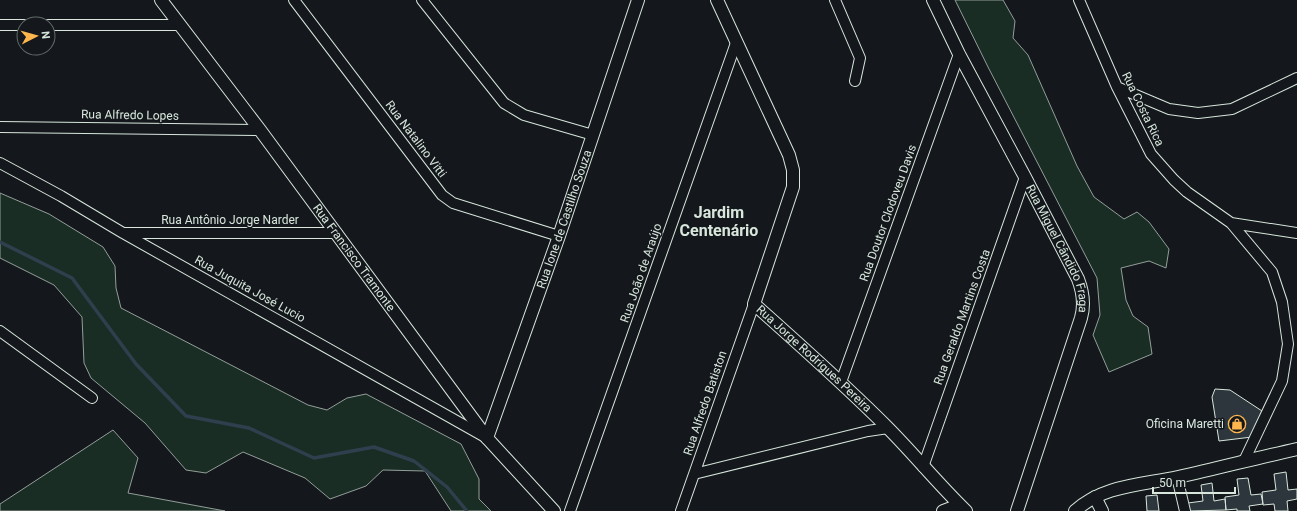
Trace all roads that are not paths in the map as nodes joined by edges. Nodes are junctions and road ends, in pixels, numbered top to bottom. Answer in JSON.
{"nodes":[{"id":1,"x":161,"y":0,"type":"edge"},
{"id":2,"x":294,"y":0,"type":"edge"},
{"id":3,"x":422,"y":0,"type":"edge"},
{"id":4,"x":638,"y":0,"type":"edge"},
{"id":5,"x":717,"y":0,"type":"edge"},
{"id":6,"x":835,"y":0,"type":"edge"},
{"id":7,"x":933,"y":0,"type":"edge"},
{"id":8,"x":1078,"y":0,"type":"edge"},
{"id":9,"x":0,"y":25,"type":"edge"},
{"id":10,"x":16,"y":25,"type":"edge"},
{"id":11,"x":56,"y":25,"type":"edge"},
{"id":12,"x":179,"y":25,"type":"junction"},
{"id":13,"x":736,"y":43,"type":"junction"},
{"id":14,"x":959,"y":54,"type":"junction"},
{"id":15,"x":1297,"y":78,"type":"edge"},
{"id":16,"x":856,"y":81,"type":"dead end"},
{"id":17,"x":1117,"y":87,"type":"junction"},
{"id":18,"x":0,"y":127,"type":"edge"},
{"id":19,"x":260,"y":130,"type":"junction"},
{"id":20,"x":593,"y":135,"type":"junction"},
{"id":21,"x":0,"y":163,"type":"edge"},
{"id":22,"x":1025,"y":177,"type":"junction"},
{"id":23,"x":1232,"y":223,"type":"junction"},
{"id":24,"x":123,"y":233,"type":"junction"},
{"id":25,"x":336,"y":233,"type":"junction"},
{"id":26,"x":1297,"y":234,"type":"edge"},
{"id":27,"x":559,"y":236,"type":"junction"},
{"id":28,"x":754,"y":304,"type":"junction"},
{"id":29,"x":0,"y":331,"type":"edge"},
{"id":30,"x":842,"y":382,"type":"junction"},
{"id":31,"x":92,"y":398,"type":"dead end"},
{"id":32,"x":888,"y":428,"type":"junction"},
{"id":33,"x":487,"y":438,"type":"junction"},
{"id":34,"x":1297,"y":449,"type":"edge"},
{"id":35,"x":1244,"y":461,"type":"junction"},
{"id":36,"x":923,"y":467,"type":"junction"},
{"id":37,"x":694,"y":474,"type":"junction"},
{"id":38,"x":1177,"y":477,"type":"junction"},
{"id":39,"x":1095,"y":497,"type":"junction"},
{"id":40,"x":962,"y":508,"type":"edge"},
{"id":41,"x":554,"y":511,"type":"edge"},
{"id":42,"x":570,"y":511,"type":"edge"},
{"id":43,"x":681,"y":511,"type":"edge"},
{"id":44,"x":943,"y":511,"type":"edge"},
{"id":45,"x":1017,"y":511,"type":"edge"},
{"id":46,"x":1074,"y":511,"type":"edge"},
{"id":47,"x":1102,"y":511,"type":"edge"},
{"id":48,"x":1184,"y":511,"type":"edge"}],
"edges":[{"from":1,"to":12,"type":"street","name":"Rua Francisco Tramonte"},
{"from":2,"to":27,"type":"street","name":"Rua Natalino Vitti"},
{"from":3,"to":20,"type":"street"},
{"from":4,"to":20,"type":"street","name":"Rua Ione de Castilho Souza"},
{"from":5,"to":13,"type":"street","name":"Rua Jorge Rodrigues Pereira"},
{"from":6,"to":16,"type":"street"},
{"from":7,"to":14,"type":"street","name":"Rua Miguel Cândido Fraga"},
{"from":8,"to":17,"type":"street","name":"Rua Costa Rica"},
{"from":9,"to":10,"type":"street"},
{"from":11,"to":12,"type":"street"},
{"from":12,"to":19,"type":"street","name":"Rua Francisco Tramonte"},
{"from":13,"to":28,"type":"street","name":"Rua Jorge Rodrigues Pereira"},
{"from":13,"to":42,"type":"street","name":"Rua João de Araújo"},
{"from":14,"to":22,"type":"street","name":"Rua Miguel Cândido Fraga"},
{"from":14,"to":30,"type":"street","name":"Rua Doutor Clodoveu Davis"},
{"from":15,"to":17,"type":"street"},
{"from":17,"to":23,"type":"street","name":"Rua Costa Rica"},
{"from":18,"to":19,"type":"street","name":"Rua Alfredo Lopes"},
{"from":19,"to":25,"type":"street","name":"Rua Francisco Tramonte"},
{"from":20,"to":27,"type":"street","name":"Rua Ione de Castilho Souza"},
{"from":21,"to":24,"type":"street","name":"Rua Juquita José Lucio"},
{"from":22,"to":36,"type":"street","name":"Rua Geraldo Martins Costa"},
{"from":22,"to":45,"type":"street","name":"Rua Miguel Cândido Fraga"},
{"from":23,"to":26,"type":"street"},
{"from":23,"to":35,"type":"street","name":"Rua Costa Rica"},
{"from":24,"to":25,"type":"street","name":"Rua Antônio Jorge Narder"},
{"from":24,"to":33,"type":"street","name":"Rua Juquita José Lucio"},
{"from":25,"to":33,"type":"street","name":"Rua Francisco Tramonte"},
{"from":27,"to":33,"type":"street","name":"Rua Ione de Castilho Souza"},
{"from":28,"to":30,"type":"street","name":"Rua Jorge Rodrigues Pereira"},
{"from":28,"to":37,"type":"street","name":"Rua Alfredo Batiston"},
{"from":29,"to":31,"type":"street"},
{"from":30,"to":32,"type":"street","name":"Rua Jorge Rodrigues Pereira"},
{"from":32,"to":36,"type":"street","name":"Rua Jorge Rodrigues Pereira"},
{"from":32,"to":37,"type":"street"},
{"from":33,"to":41,"type":"street","name":"Rua Francisco Tramonte"},
{"from":34,"to":35,"type":"street"},
{"from":35,"to":38,"type":"street"},
{"from":36,"to":40,"type":"street","name":"Rua Jorge Rodrigues Pereira"},
{"from":37,"to":43,"type":"street","name":"Rua Alfredo Batiston"},
{"from":38,"to":39,"type":"street"},
{"from":38,"to":48,"type":"street"},
{"from":39,"to":46,"type":"street"},
{"from":39,"to":47,"type":"street"},
{"from":40,"to":44,"type":"street"}]}
